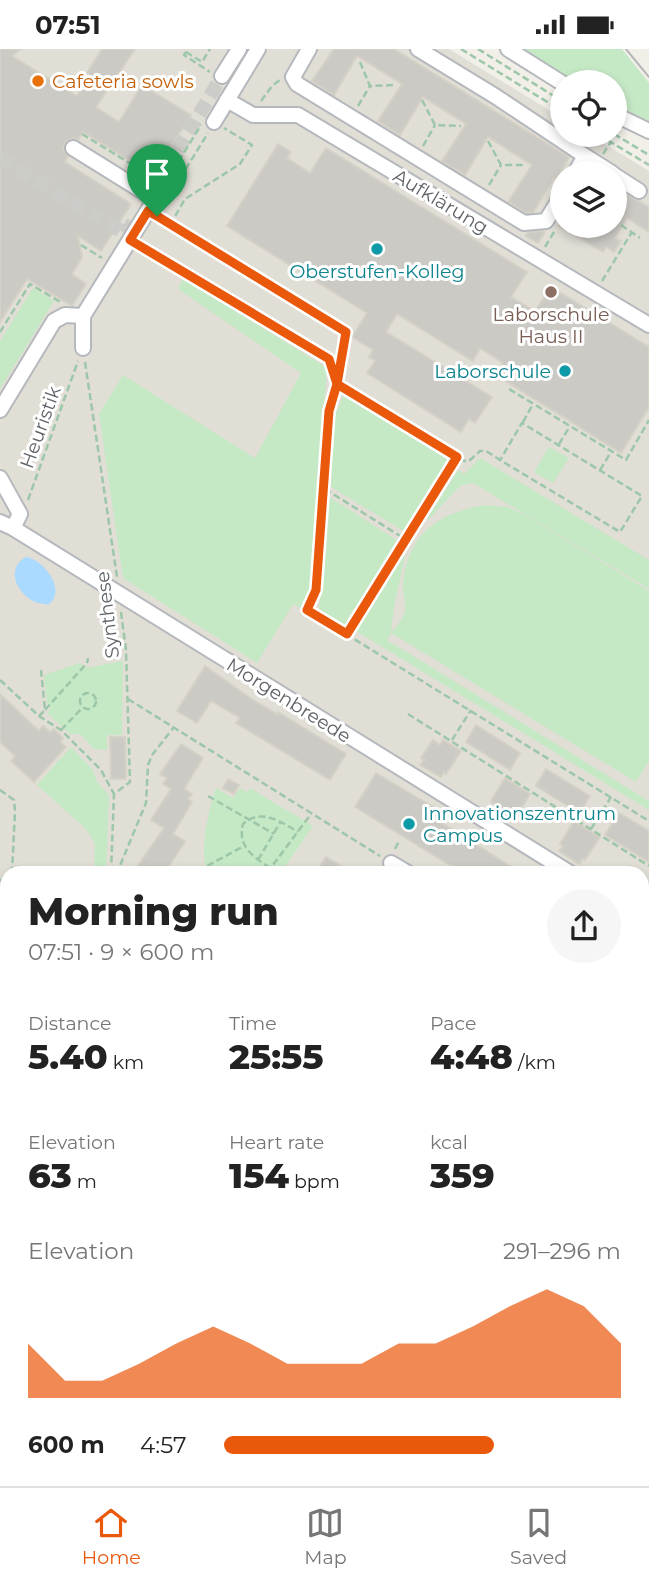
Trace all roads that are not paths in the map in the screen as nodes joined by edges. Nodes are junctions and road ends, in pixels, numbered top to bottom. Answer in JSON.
{"nodes":[{"id":1,"x":239,"y":49,"type":"edge"},
{"id":2,"x":258,"y":49,"type":"edge"},
{"id":3,"x":309,"y":49,"type":"edge"},
{"id":4,"x":418,"y":49,"type":"edge"},
{"id":5,"x":508,"y":49,"type":"edge"},
{"id":6,"x":550,"y":75,"type":"edge"},
{"id":7,"x":222,"y":76,"type":"tunnel mouth"},
{"id":8,"x":231,"y":93,"type":"junction"},
{"id":9,"x":627,"y":120,"type":"edge"},
{"id":10,"x":213,"y":125,"type":"road end"},
{"id":11,"x":649,"y":131,"type":"edge"},
{"id":12,"x":73,"y":148,"type":"dead end"},
{"id":13,"x":585,"y":156,"type":"junction"},
{"id":14,"x":582,"y":161,"type":"edge"},
{"id":15,"x":593,"y":161,"type":"edge"},
{"id":16,"x":627,"y":183,"type":"edge"},
{"id":17,"x":639,"y":191,"type":"dead end"},
{"id":18,"x":550,"y":214,"type":"edge"},
{"id":19,"x":83,"y":316,"type":"junction"},
{"id":20,"x":649,"y":325,"type":"edge"},
{"id":21,"x":83,"y":348,"type":"road end"},
{"id":22,"x":0,"y":410,"type":"edge"},
{"id":23,"x":0,"y":478,"type":"edge"},
{"id":24,"x":10,"y":522,"type":"edge"},
{"id":25,"x":392,"y":857,"type":"road end"},
{"id":26,"x":401,"y":866,"type":"edge"},
{"id":27,"x":559,"y":866,"type":"edge"}],
"edges":[{"from":1,"to":7,"type":"street"},
{"from":2,"to":8,"type":"street"},
{"from":3,"to":18,"type":"street"},
{"from":4,"to":13,"type":"street"},
{"from":5,"to":6,"type":"street"},
{"from":8,"to":10,"type":"street"},
{"from":8,"to":20,"type":"street","name":"Aufklärung"},
{"from":9,"to":11,"type":"street"},
{"from":12,"to":19,"type":"street"},
{"from":13,"to":14,"type":"street"},
{"from":13,"to":15,"type":"street"},
{"from":16,"to":17,"type":"street"},
{"from":19,"to":21,"type":"street"},
{"from":19,"to":22,"type":"street"},
{"from":23,"to":24,"type":"street"},
{"from":24,"to":27,"type":"street","name":"Morgenbreede"},
{"from":25,"to":26,"type":"street"}]}
